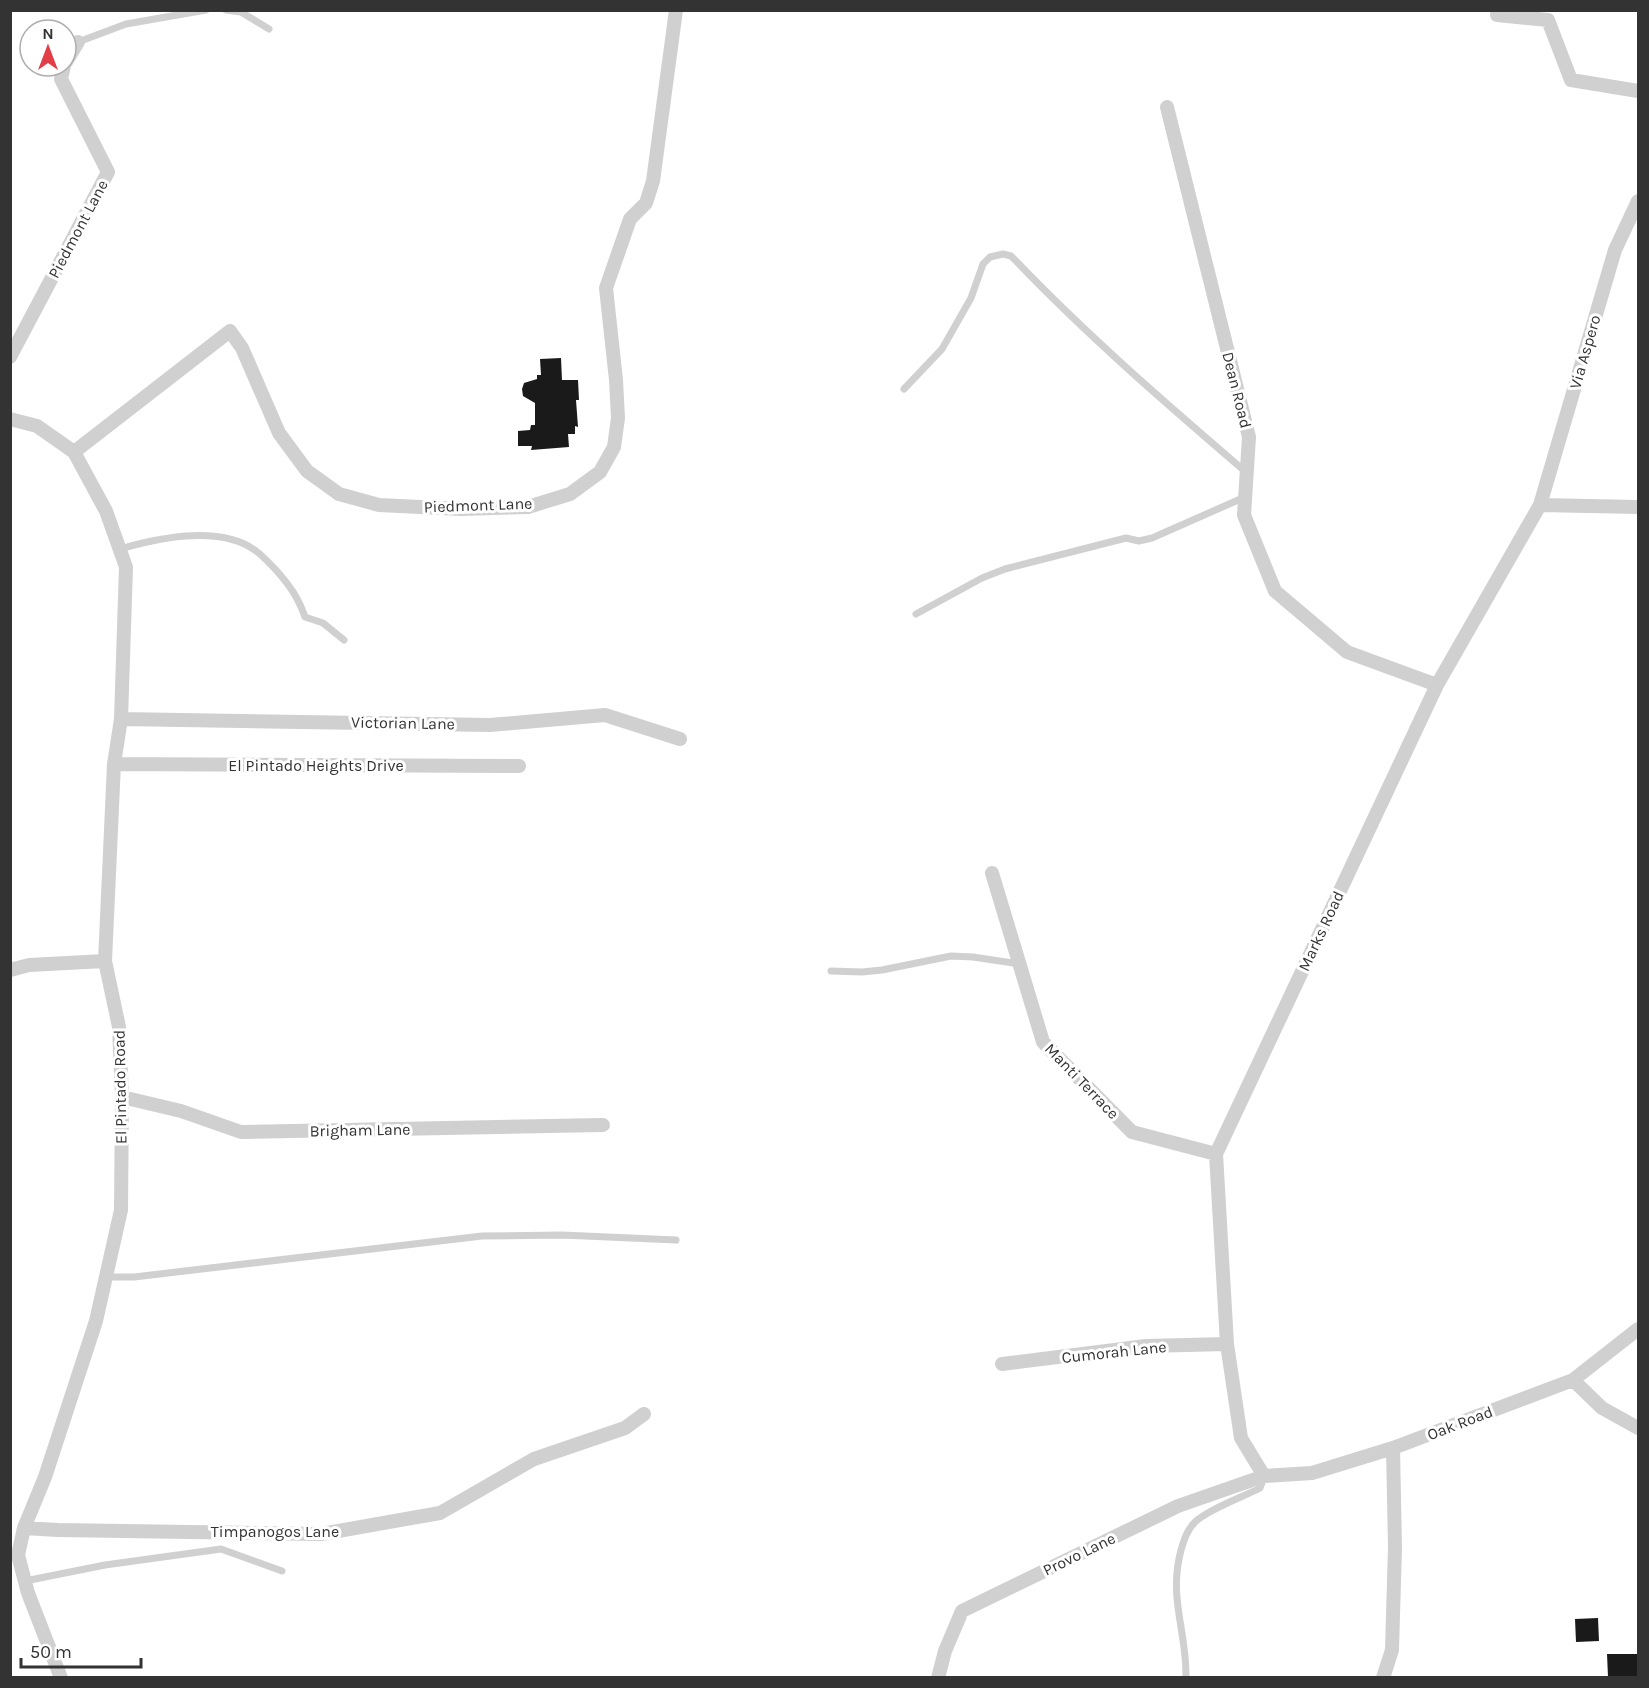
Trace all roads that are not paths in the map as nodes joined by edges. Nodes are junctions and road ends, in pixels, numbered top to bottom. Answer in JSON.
{"nodes":[{"id":1,"x":206,"y":10,"type":"edge"},
{"id":2,"x":226,"y":10,"type":"edge"},
{"id":3,"x":676,"y":10,"type":"edge"},
{"id":4,"x":1497,"y":15,"type":"dead end"},
{"id":5,"x":269,"y":29,"type":"dead end"},
{"id":6,"x":78,"y":42,"type":"edge"},
{"id":7,"x":61,"y":78,"type":"edge"},
{"id":8,"x":1638,"y":91,"type":"edge"},
{"id":9,"x":1167,"y":107,"type":"dead end"},
{"id":10,"x":1638,"y":201,"type":"edge"},
{"id":11,"x":10,"y":357,"type":"edge"},
{"id":12,"x":904,"y":389,"type":"dead end"},
{"id":13,"x":10,"y":419,"type":"edge"},
{"id":14,"x":74,"y":452,"type":"junction"},
{"id":15,"x":1247,"y":472,"type":"junction"},
{"id":16,"x":1245,"y":497,"type":"junction"},
{"id":17,"x":1539,"y":506,"type":"junction"},
{"id":18,"x":1638,"y":507,"type":"edge"},
{"id":19,"x":120,"y":549,"type":"junction"},
{"id":20,"x":916,"y":614,"type":"dead end"},
{"id":21,"x":344,"y":640,"type":"dead end"},
{"id":22,"x":1437,"y":685,"type":"junction"},
{"id":23,"x":121,"y":719,"type":"junction"},
{"id":24,"x":681,"y":739,"type":"dead end"},
{"id":25,"x":114,"y":764,"type":"junction"},
{"id":26,"x":519,"y":766,"type":"dead end"},
{"id":27,"x":992,"y":873,"type":"dead end"},
{"id":28,"x":105,"y":961,"type":"junction"},
{"id":29,"x":1020,"y":964,"type":"junction"},
{"id":30,"x":10,"y":970,"type":"edge"},
{"id":31,"x":831,"y":971,"type":"dead end"},
{"id":32,"x":122,"y":1097,"type":"junction"},
{"id":33,"x":603,"y":1125,"type":"dead end"},
{"id":34,"x":1216,"y":1154,"type":"junction"},
{"id":35,"x":676,"y":1240,"type":"dead end"},
{"id":36,"x":105,"y":1277,"type":"junction"},
{"id":37,"x":1638,"y":1329,"type":"edge"},
{"id":38,"x":1227,"y":1344,"type":"junction"},
{"id":39,"x":1002,"y":1364,"type":"dead end"},
{"id":40,"x":1574,"y":1380,"type":"junction"},
{"id":41,"x":644,"y":1414,"type":"dead end"},
{"id":42,"x":1638,"y":1428,"type":"edge"},
{"id":43,"x":1393,"y":1448,"type":"junction"},
{"id":44,"x":1264,"y":1476,"type":"junction"},
{"id":45,"x":24,"y":1528,"type":"junction"},
{"id":46,"x":14,"y":1555,"type":"edge"},
{"id":47,"x":282,"y":1571,"type":"dead end"},
{"id":48,"x":25,"y":1581,"type":"junction"},
{"id":49,"x":61,"y":1677,"type":"edge"},
{"id":50,"x":938,"y":1677,"type":"edge"},
{"id":51,"x":1186,"y":1677,"type":"edge"},
{"id":52,"x":1383,"y":1677,"type":"edge"}],
"edges":[{"from":1,"to":6,"type":"lane"},
{"from":2,"to":5,"type":"lane"},
{"from":3,"to":14,"type":"street","name":"Piedmont Lane"},
{"from":4,"to":8,"type":"street"},
{"from":7,"to":11,"type":"street","name":"Piedmont Lane"},
{"from":9,"to":15,"type":"street","name":"Dean Road"},
{"from":10,"to":17,"type":"street","name":"Via Aspero"},
{"from":12,"to":15,"type":"lane"},
{"from":13,"to":14,"type":"street","name":"El Pintado Road"},
{"from":14,"to":19,"type":"street","name":"El Pintado Road"},
{"from":15,"to":16,"type":"street","name":"Dean Road"},
{"from":16,"to":20,"type":"lane"},
{"from":16,"to":22,"type":"street","name":"Dean Road"},
{"from":17,"to":18,"type":"street"},
{"from":17,"to":22,"type":"street","name":"Marks Road"},
{"from":19,"to":21,"type":"lane"},
{"from":19,"to":23,"type":"street","name":"El Pintado Road"},
{"from":22,"to":34,"type":"street","name":"Marks Road"},
{"from":23,"to":24,"type":"street","name":"Victorian Lane"},
{"from":23,"to":25,"type":"street","name":"El Pintado Road"},
{"from":25,"to":26,"type":"street","name":"El Pintado Heights Drive"},
{"from":25,"to":28,"type":"street","name":"El Pintado Road"},
{"from":27,"to":29,"type":"street","name":"Manti Terrace"},
{"from":28,"to":30,"type":"street"},
{"from":28,"to":32,"type":"street","name":"El Pintado Road"},
{"from":29,"to":31,"type":"lane"},
{"from":29,"to":34,"type":"street","name":"Manti Terrace"},
{"from":32,"to":33,"type":"street","name":"Brigham Lane"},
{"from":32,"to":36,"type":"street","name":"El Pintado Road"},
{"from":34,"to":38,"type":"street","name":"Marks Road"},
{"from":35,"to":36,"type":"lane"},
{"from":36,"to":45,"type":"street","name":"El Pintado Road"},
{"from":37,"to":40,"type":"street","name":"Oak Road"},
{"from":38,"to":39,"type":"street","name":"Cumorah Lane"},
{"from":38,"to":44,"type":"street","name":"Marks Road"},
{"from":40,"to":42,"type":"street"},
{"from":40,"to":43,"type":"street","name":"Oak Road"},
{"from":41,"to":45,"type":"street","name":"Timpanogos Lane"},
{"from":43,"to":44,"type":"street","name":"Oak Road"},
{"from":43,"to":52,"type":"street"},
{"from":44,"to":50,"type":"street","name":"Provo Lane"},
{"from":44,"to":51,"type":"lane"},
{"from":45,"to":46,"type":"street","name":"El Pintado Road"},
{"from":46,"to":48,"type":"street","name":"El Pintado Road"},
{"from":47,"to":48,"type":"lane"},
{"from":48,"to":49,"type":"street","name":"El Pintado Road"}]}
